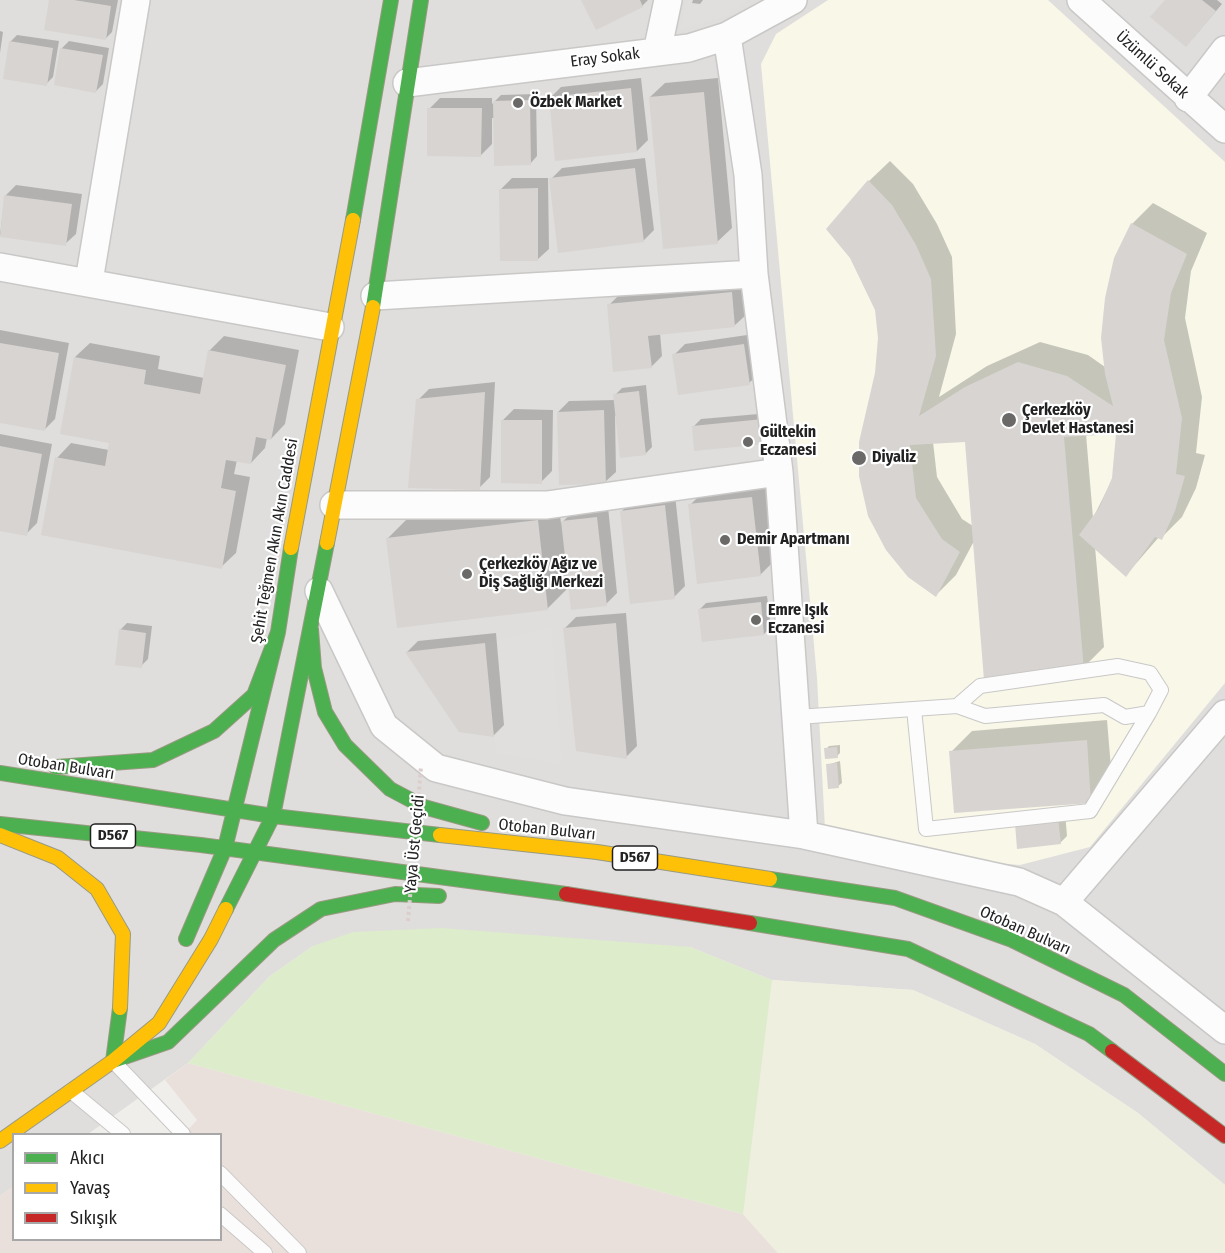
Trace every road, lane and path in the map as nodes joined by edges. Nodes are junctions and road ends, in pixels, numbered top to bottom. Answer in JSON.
{"nodes":[{"id":1,"x":136,"y":0,"type":"edge"},
{"id":2,"x":392,"y":0,"type":"edge"},
{"id":3,"x":421,"y":0,"type":"edge"},
{"id":4,"x":668,"y":0,"type":"edge"},
{"id":5,"x":793,"y":0,"type":"edge"},
{"id":6,"x":1081,"y":0,"type":"edge"},
{"id":7,"x":727,"y":36,"type":"junction"},
{"id":8,"x":1225,"y":50,"type":"edge"},
{"id":9,"x":657,"y":52,"type":"junction"},
{"id":10,"x":407,"y":82,"type":"junction"},
{"id":11,"x":1188,"y":98,"type":"junction"},
{"id":12,"x":1225,"y":129,"type":"edge"},
{"id":13,"x":0,"y":267,"type":"edge"},
{"id":14,"x":754,"y":274,"type":"junction"},
{"id":15,"x":89,"y":281,"type":"junction"},
{"id":16,"x":375,"y":296,"type":"junction"},
{"id":17,"x":330,"y":327,"type":"junction"},
{"id":18,"x":779,"y":472,"type":"junction"},
{"id":19,"x":334,"y":505,"type":"junction"},
{"id":20,"x":319,"y":591,"type":"junction"},
{"id":21,"x":311,"y":628,"type":"junction"},
{"id":22,"x":278,"y":632,"type":"junction"},
{"id":23,"x":957,"y":706,"type":"junction"},
{"id":24,"x":914,"y":709,"type":"junction"},
{"id":25,"x":1149,"y":712,"type":"junction"},
{"id":26,"x":1225,"y":714,"type":"edge"},
{"id":27,"x":797,"y":717,"type":"junction"},
{"id":28,"x":0,"y":767,"type":"edge"},
{"id":29,"x":421,"y":767,"type":"dead end"},
{"id":30,"x":0,"y":773,"type":"edge"},
{"id":31,"x":236,"y":810,"type":"junction"},
{"id":32,"x":273,"y":816,"type":"junction"},
{"id":33,"x":0,"y":824,"type":"edge"},
{"id":34,"x":0,"y":835,"type":"edge"},
{"id":35,"x":804,"y":836,"type":"junction"},
{"id":36,"x":225,"y":848,"type":"junction"},
{"id":37,"x":255,"y":852,"type":"junction"},
{"id":38,"x":597,"y":852,"type":"junction"},
{"id":39,"x":454,"y":897,"type":"dead end"},
{"id":40,"x":489,"y":898,"type":"dead end"},
{"id":41,"x":1064,"y":902,"type":"junction"},
{"id":42,"x":644,"y":905,"type":"junction"},
{"id":43,"x":408,"y":921,"type":"dead end"},
{"id":44,"x":180,"y":949,"type":"dead end"},
{"id":45,"x":136,"y":1025,"type":"dead end"},
{"id":46,"x":1225,"y":1030,"type":"edge"},
{"id":47,"x":113,"y":1061,"type":"junction"},
{"id":48,"x":1225,"y":1074,"type":"edge"},
{"id":49,"x":70,"y":1091,"type":"junction"},
{"id":50,"x":122,"y":1133,"type":"edge"},
{"id":51,"x":182,"y":1133,"type":"edge"},
{"id":52,"x":1225,"y":1136,"type":"edge"},
{"id":53,"x":0,"y":1141,"type":"edge"},
{"id":54,"x":222,"y":1175,"type":"edge"},
{"id":55,"x":222,"y":1216,"type":"edge"},
{"id":56,"x":265,"y":1253,"type":"edge"},
{"id":57,"x":299,"y":1253,"type":"edge"}],
"edges":[{"from":1,"to":15,"type":"street"},
{"from":2,"to":17,"type":"main road","name":"Şehit Teğmen Akın Akın Caddesi"},
{"from":3,"to":10,"type":"main road"},
{"from":4,"to":9,"type":"street"},
{"from":5,"to":7,"type":"street","name":"Eray Sokak"},
{"from":6,"to":11,"type":"street","name":"Üzümlü Sokak"},
{"from":7,"to":9,"type":"street","name":"Eray Sokak"},
{"from":7,"to":14,"type":"street"},
{"from":8,"to":11,"type":"street"},
{"from":9,"to":10,"type":"street","name":"Eray Sokak"},
{"from":10,"to":16,"type":"main road"},
{"from":11,"to":12,"type":"street","name":"Üzümlü Sokak"},
{"from":13,"to":15,"type":"street"},
{"from":14,"to":16,"type":"street"},
{"from":14,"to":18,"type":"street"},
{"from":15,"to":17,"type":"street"},
{"from":16,"to":19,"type":"main road"},
{"from":17,"to":22,"type":"main road","name":"Şehit Teğmen Akın Akın Caddesi"},
{"from":18,"to":19,"type":"street"},
{"from":18,"to":27,"type":"street"},
{"from":19,"to":20,"type":"main road"},
{"from":20,"to":21,"type":"main road"},
{"from":20,"to":35,"type":"street"},
{"from":21,"to":32,"type":"main road"},
{"from":21,"to":38,"type":"main road"},
{"from":22,"to":28,"type":"main road"},
{"from":22,"to":31,"type":"main road","name":"Şehit Teğmen Akın Akın Caddesi"},
{"from":23,"to":24,"type":"lane"},
{"from":23,"to":25,"type":"lane"},
{"from":23,"to":25,"type":"lane"},
{"from":24,"to":25,"type":"lane"},
{"from":24,"to":27,"type":"lane"},
{"from":26,"to":41,"type":"street"},
{"from":27,"to":35,"type":"street"},
{"from":29,"to":43,"type":"path","name":"Yaya Üst Geçidi","bridge":true},
{"from":30,"to":31,"type":"main road","name":"Otoban Bulvarı","number":"D567"},
{"from":31,"to":32,"type":"main road","name":"Otoban Bulvarı","number":"D567"},
{"from":31,"to":36,"type":"main road","name":"Şehit Teğmen Akın Akın Caddesi"},
{"from":32,"to":37,"type":"main road"},
{"from":32,"to":38,"type":"main road","name":"Otoban Bulvarı","number":"D567"},
{"from":33,"to":36,"type":"main road","number":"D567"},
{"from":34,"to":47,"type":"main road"},
{"from":35,"to":41,"type":"street"},
{"from":36,"to":37,"type":"main road","number":"D567"},
{"from":36,"to":44,"type":"main road","name":"Şehit Teğmen Akın Akın Caddesi"},
{"from":37,"to":42,"type":"main road","number":"D567"},
{"from":37,"to":47,"type":"main road"},
{"from":38,"to":48,"type":"main road","name":"Otoban Bulvarı","number":"D567"},
{"from":39,"to":47,"type":"main road"},
{"from":40,"to":42,"type":"main road"},
{"from":41,"to":46,"type":"street"},
{"from":42,"to":52,"type":"main road","number":"D567"},
{"from":45,"to":47,"type":"main road"},
{"from":47,"to":49,"type":"main road"},
{"from":47,"to":51,"type":"lane"},
{"from":49,"to":50,"type":"lane"},
{"from":49,"to":53,"type":"main road"},
{"from":54,"to":57,"type":"lane"},
{"from":55,"to":56,"type":"lane"}]}
